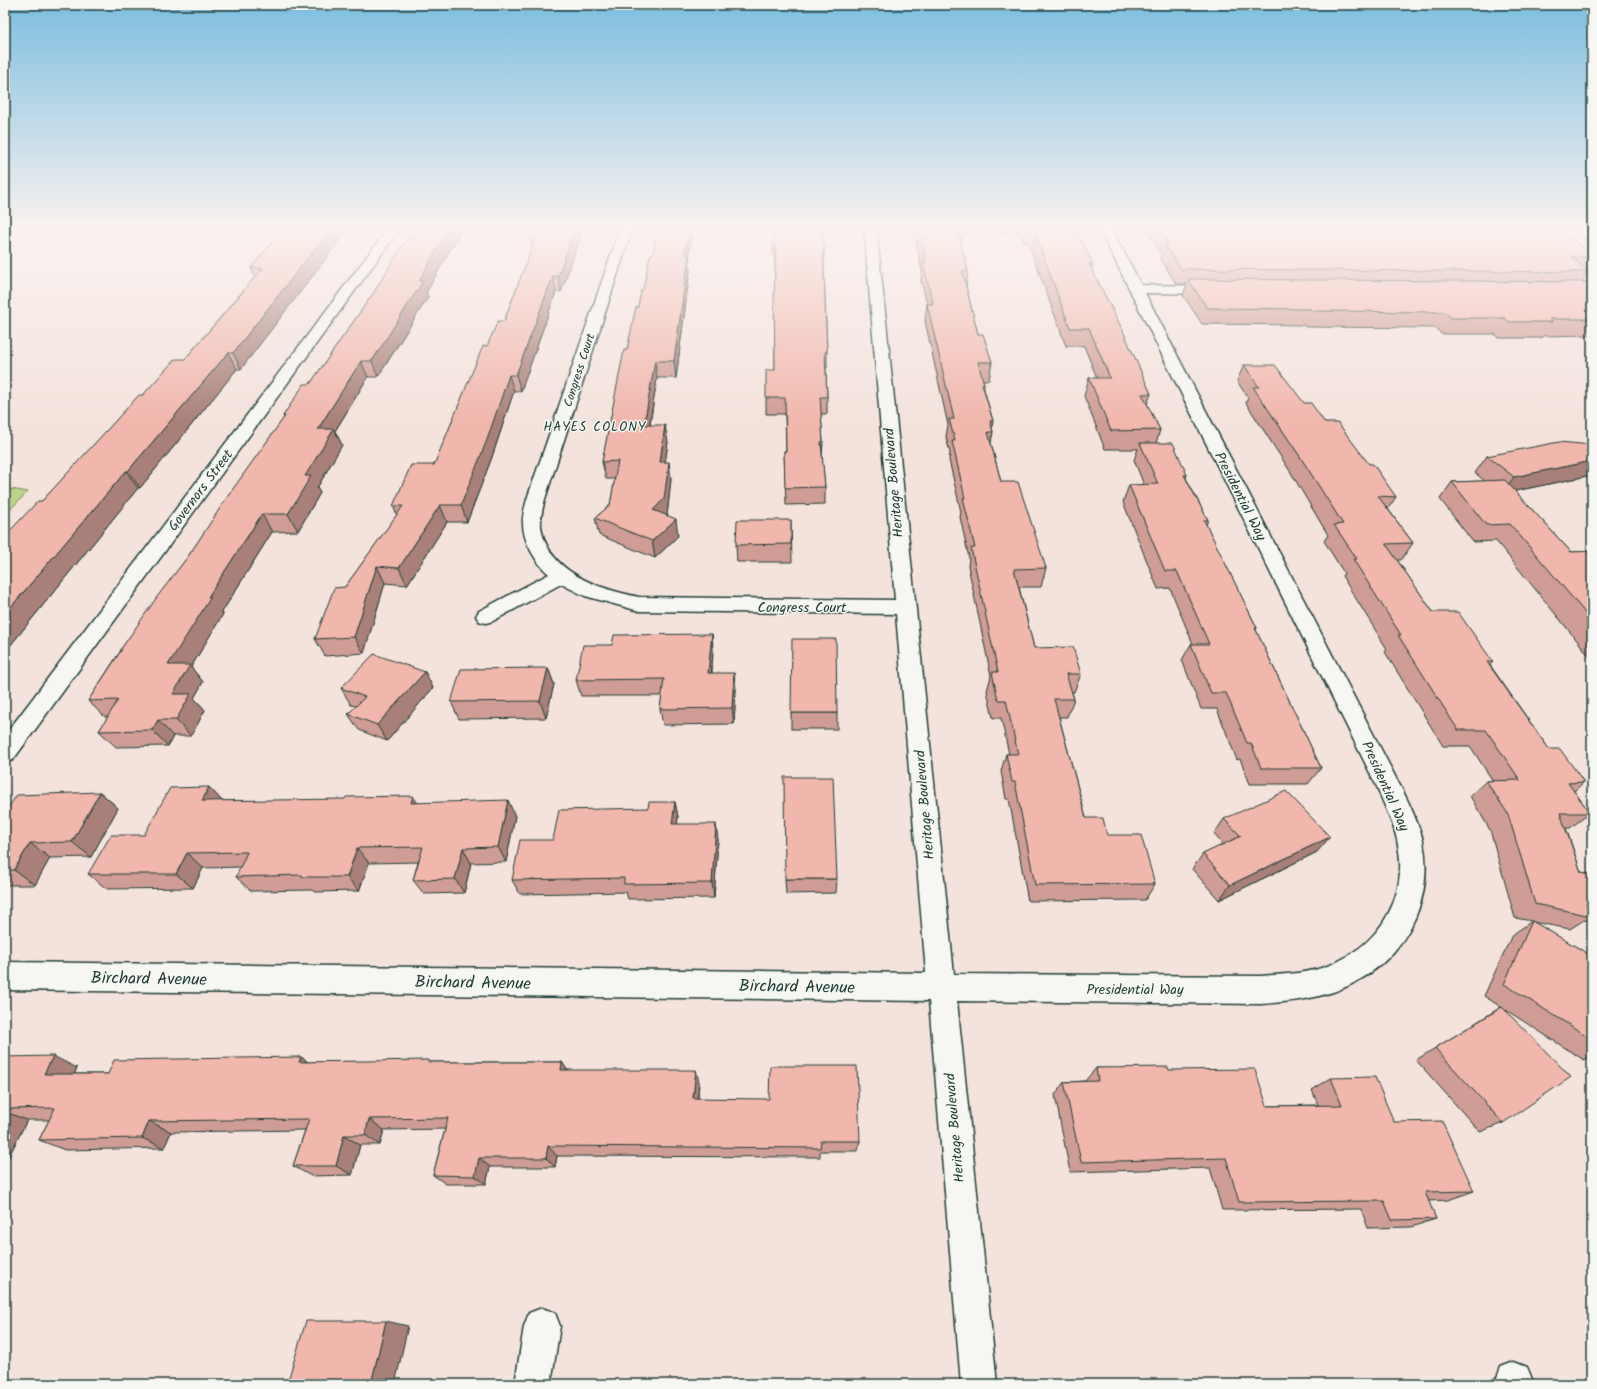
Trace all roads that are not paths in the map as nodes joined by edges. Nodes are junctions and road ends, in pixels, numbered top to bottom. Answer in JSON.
{"nodes":[{"id":1,"x":348,"y":291,"type":"edge"},
{"id":2,"x":605,"y":291,"type":"edge"},
{"id":3,"x":876,"y":291,"type":"edge"},
{"id":4,"x":1137,"y":291,"type":"edge"},
{"id":5,"x":562,"y":575,"type":"junction"},
{"id":6,"x":905,"y":607,"type":"junction"},
{"id":7,"x":486,"y":616,"type":"dead end"},
{"id":8,"x":5,"y":753,"type":"edge"},
{"id":9,"x":5,"y":976,"type":"edge"},
{"id":10,"x":941,"y":988,"type":"junction"},
{"id":11,"x":542,"y":1326,"type":"dead end"},
{"id":12,"x":532,"y":1384,"type":"edge"},
{"id":13,"x":979,"y":1384,"type":"edge"}],
"edges":[{"from":1,"to":8,"type":"street","name":"Governors Street"},
{"from":2,"to":5,"type":"street","name":"Congress Court"},
{"from":3,"to":6,"type":"street","name":"Heritage Boulevard"},
{"from":4,"to":10,"type":"street","name":"Presidential Way"},
{"from":5,"to":6,"type":"street","name":"Congress Court"},
{"from":5,"to":7,"type":"street"},
{"from":6,"to":10,"type":"street","name":"Heritage Boulevard"},
{"from":9,"to":10,"type":"street","name":"Birchard Avenue"},
{"from":10,"to":13,"type":"street","name":"Heritage Boulevard"},
{"from":11,"to":12,"type":"street"}]}
